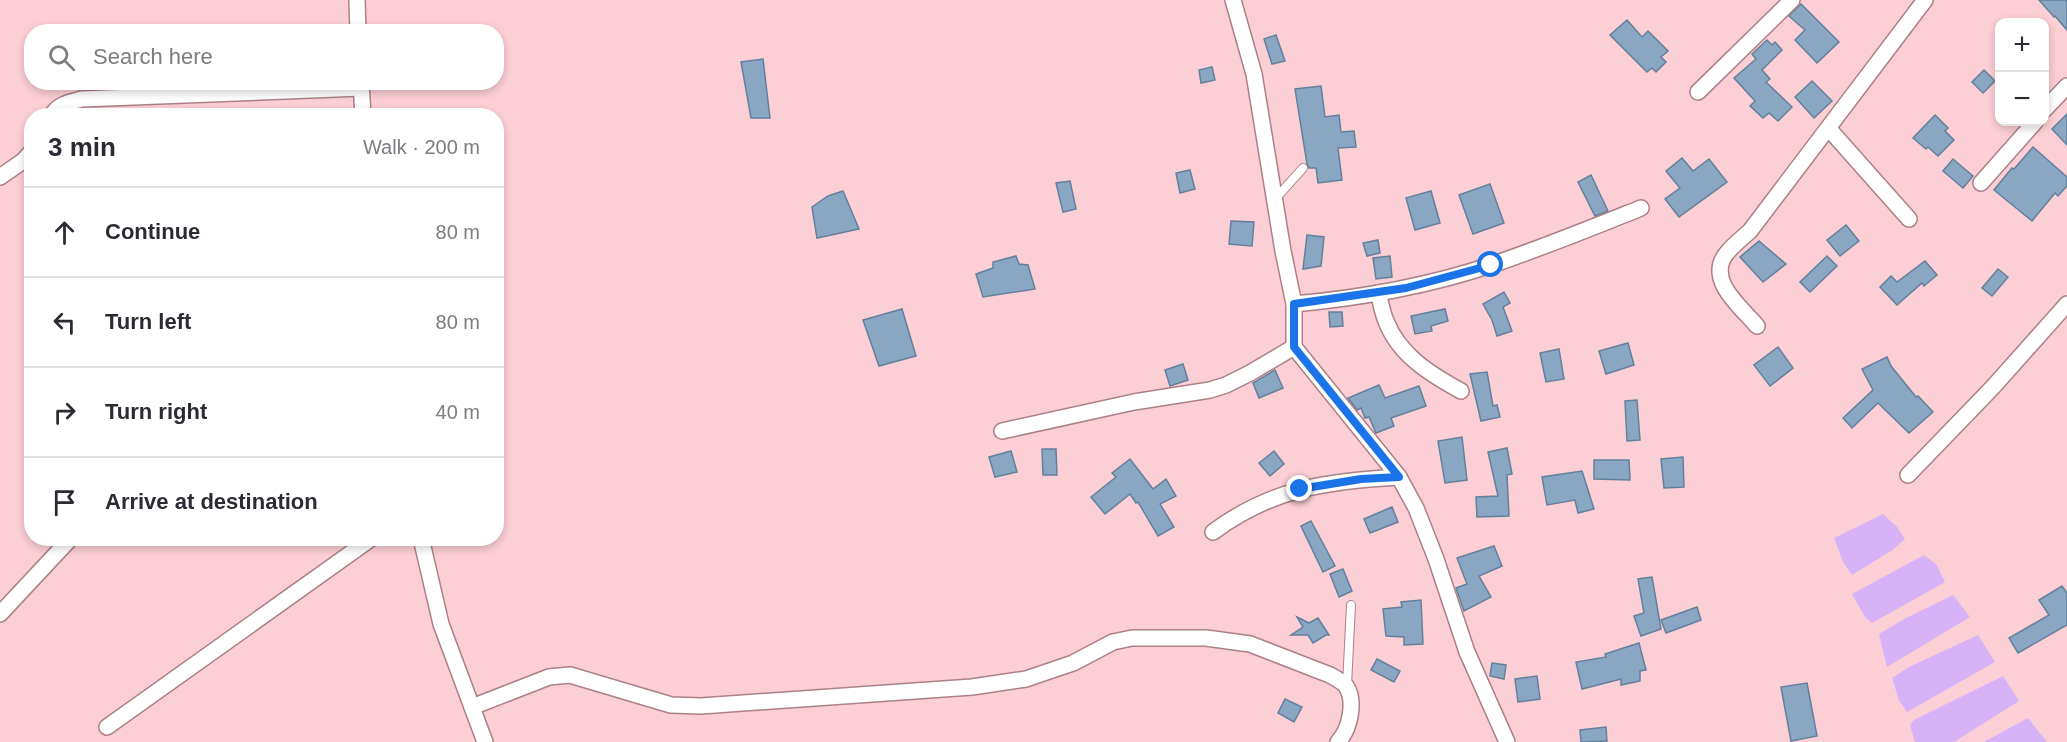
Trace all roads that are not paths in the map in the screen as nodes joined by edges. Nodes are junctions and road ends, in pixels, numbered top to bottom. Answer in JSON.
{"nodes":[{"id":1,"x":357,"y":0,"type":"edge"},
{"id":2,"x":1233,"y":0,"type":"edge"},
{"id":3,"x":1792,"y":0,"type":"edge"},
{"id":4,"x":1925,"y":0,"type":"edge"},
{"id":5,"x":358,"y":24,"type":"edge"},
{"id":6,"x":2067,"y":86,"type":"edge"},
{"id":7,"x":261,"y":90,"type":"edge"},
{"id":8,"x":361,"y":90,"type":"edge"},
{"id":9,"x":1698,"y":92,"type":"dead end"},
{"id":10,"x":2049,"y":105,"type":"edge"},
{"id":11,"x":58,"y":108,"type":"edge"},
{"id":12,"x":362,"y":108,"type":"edge"},
{"id":13,"x":2031,"y":126,"type":"edge"},
{"id":14,"x":1829,"y":129,"type":"junction"},
{"id":15,"x":24,"y":160,"type":"edge"},
{"id":16,"x":1303,"y":168,"type":"dead end"},
{"id":17,"x":0,"y":177,"type":"edge"},
{"id":18,"x":1981,"y":183,"type":"dead end"},
{"id":19,"x":1275,"y":199,"type":"junction"},
{"id":20,"x":1641,"y":208,"type":"dead end"},
{"id":21,"x":1909,"y":219,"type":"dead end"},
{"id":22,"x":1378,"y":293,"type":"junction"},
{"id":23,"x":1294,"y":304,"type":"junction"},
{"id":24,"x":2067,"y":304,"type":"edge"},
{"id":25,"x":1756,"y":326,"type":"dead end"},
{"id":26,"x":1294,"y":347,"type":"junction"},
{"id":27,"x":1461,"y":391,"type":"dead end"},
{"id":28,"x":1002,"y":430,"type":"dead end"},
{"id":29,"x":1908,"y":475,"type":"dead end"},
{"id":30,"x":1399,"y":477,"type":"junction"},
{"id":31,"x":1213,"y":532,"type":"dead end"},
{"id":32,"x":64,"y":546,"type":"edge"},
{"id":33,"x":361,"y":546,"type":"edge"},
{"id":34,"x":423,"y":546,"type":"edge"},
{"id":35,"x":1351,"y":605,"type":"dead end"},
{"id":36,"x":0,"y":614,"type":"edge"},
{"id":37,"x":1347,"y":688,"type":"junction"},
{"id":38,"x":472,"y":707,"type":"junction"},
{"id":39,"x":107,"y":727,"type":"dead end"},
{"id":40,"x":485,"y":742,"type":"edge"},
{"id":41,"x":1338,"y":742,"type":"edge"},
{"id":42,"x":1507,"y":742,"type":"edge"}],
"edges":[{"from":1,"to":5,"type":"street"},
{"from":2,"to":19,"type":"street"},
{"from":3,"to":9,"type":"street"},
{"from":4,"to":14,"type":"street"},
{"from":6,"to":10,"type":"street"},
{"from":7,"to":11,"type":"street"},
{"from":8,"to":12,"type":"street"},
{"from":13,"to":18,"type":"street"},
{"from":14,"to":21,"type":"street"},
{"from":14,"to":25,"type":"street"},
{"from":15,"to":17,"type":"street"},
{"from":16,"to":19,"type":"lane"},
{"from":19,"to":23,"type":"street"},
{"from":20,"to":22,"type":"street"},
{"from":22,"to":23,"type":"street"},
{"from":22,"to":27,"type":"street"},
{"from":23,"to":26,"type":"street"},
{"from":24,"to":29,"type":"street"},
{"from":26,"to":28,"type":"street"},
{"from":26,"to":30,"type":"street"},
{"from":30,"to":31,"type":"street"},
{"from":30,"to":42,"type":"street"},
{"from":32,"to":36,"type":"street"},
{"from":33,"to":39,"type":"street"},
{"from":34,"to":38,"type":"street"},
{"from":35,"to":37,"type":"lane"},
{"from":37,"to":38,"type":"street"},
{"from":37,"to":41,"type":"street"},
{"from":38,"to":40,"type":"street"}]}
